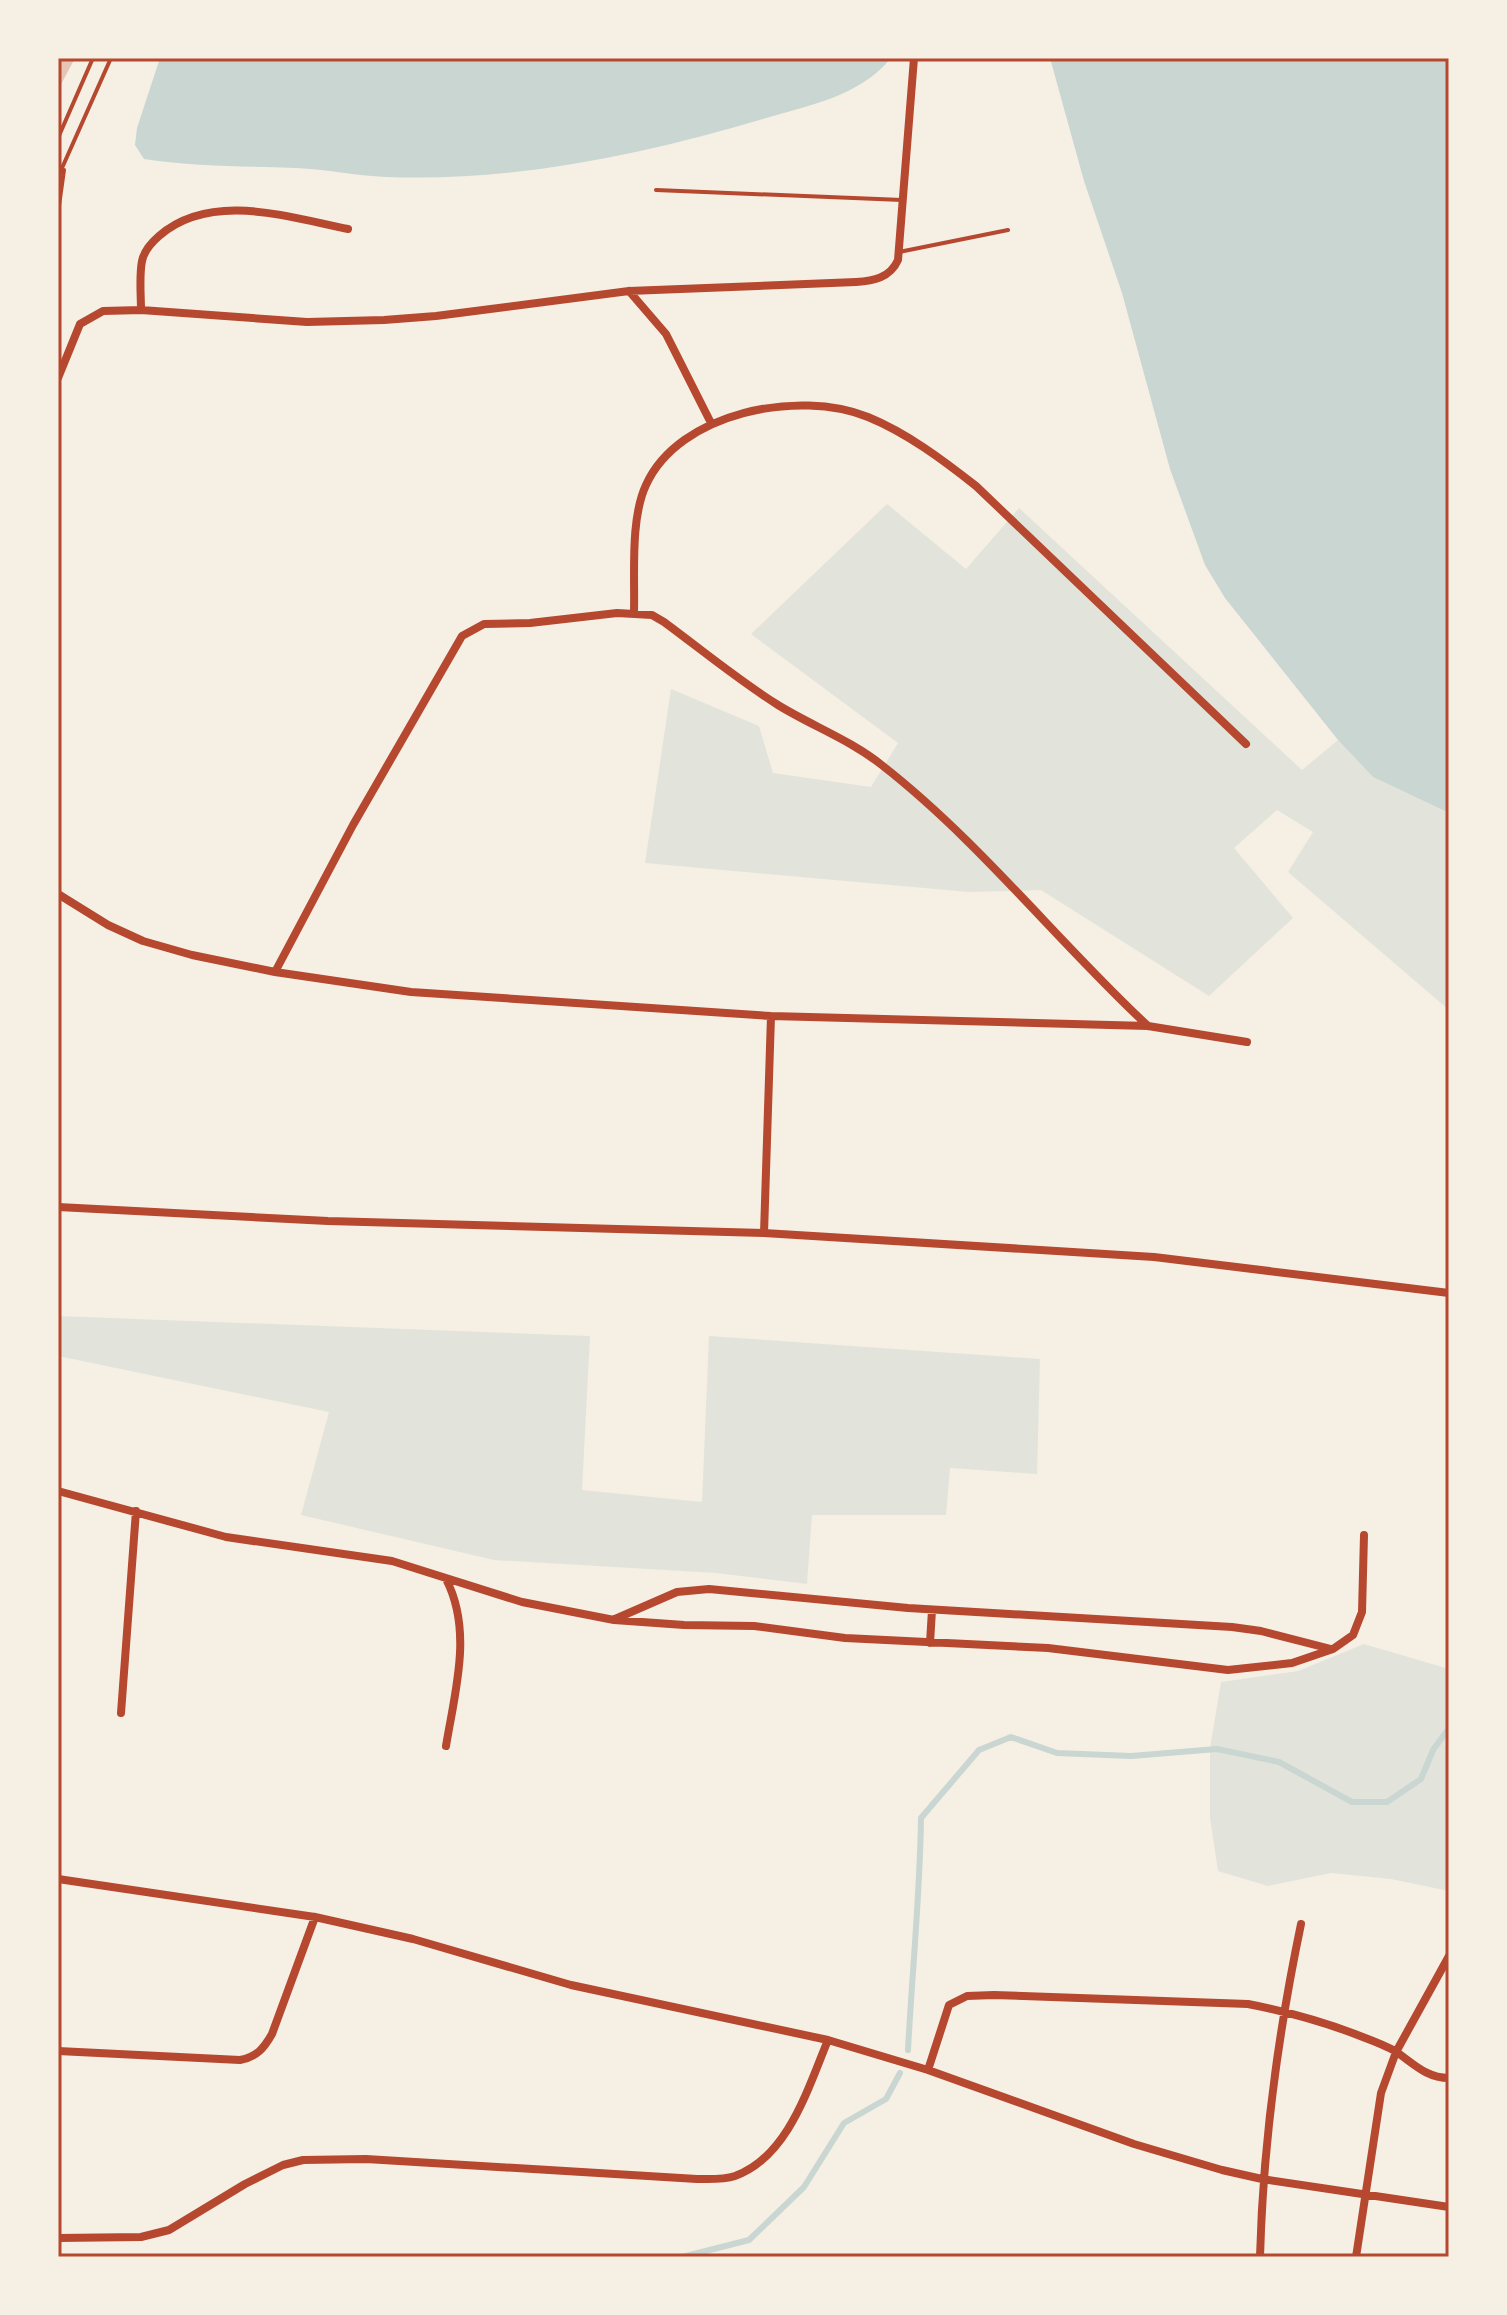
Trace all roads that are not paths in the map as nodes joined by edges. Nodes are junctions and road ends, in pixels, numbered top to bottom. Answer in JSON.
{"nodes":[{"id":1,"x":93,"y":58,"type":"edge"},
{"id":2,"x":111,"y":58,"type":"edge"},
{"id":3,"x":914,"y":58,"type":"edge"},
{"id":4,"x":58,"y":138,"type":"edge"},
{"id":5,"x":65,"y":164,"type":"junction"},
{"id":6,"x":58,"y":177,"type":"edge"},
{"id":7,"x":656,"y":190,"type":"dead end"},
{"id":8,"x":903,"y":200,"type":"junction"},
{"id":9,"x":58,"y":213,"type":"edge"},
{"id":10,"x":348,"y":229,"type":"dead end"},
{"id":11,"x":1008,"y":230,"type":"dead end"},
{"id":12,"x":899,"y":252,"type":"junction"},
{"id":13,"x":629,"y":291,"type":"junction"},
{"id":14,"x":141,"y":310,"type":"junction"},
{"id":15,"x":58,"y":378,"type":"edge"},
{"id":16,"x":711,"y":423,"type":"junction"},
{"id":17,"x":634,"y":612,"type":"junction"},
{"id":18,"x":1246,"y":744,"type":"dead end"},
{"id":19,"x":58,"y":894,"type":"edge"},
{"id":20,"x":275,"y":972,"type":"junction"},
{"id":21,"x":771,"y":1016,"type":"junction"},
{"id":22,"x":1148,"y":1026,"type":"junction"},
{"id":23,"x":1247,"y":1042,"type":"dead end"},
{"id":24,"x":58,"y":1207,"type":"edge"},
{"id":25,"x":764,"y":1233,"type":"junction"},
{"id":26,"x":1449,"y":1293,"type":"edge"},
{"id":27,"x":58,"y":1491,"type":"edge"},
{"id":28,"x":136,"y":1511,"type":"junction"},
{"id":29,"x":1364,"y":1535,"type":"dead end"},
{"id":30,"x":446,"y":1578,"type":"junction"},
{"id":31,"x":932,"y":1610,"type":"junction"},
{"id":32,"x":614,"y":1620,"type":"junction"},
{"id":33,"x":930,"y":1643,"type":"junction"},
{"id":34,"x":1333,"y":1649,"type":"junction"},
{"id":35,"x":121,"y":1713,"type":"dead end"},
{"id":36,"x":446,"y":1746,"type":"dead end"},
{"id":37,"x":58,"y":1879,"type":"edge"},
{"id":38,"x":315,"y":1917,"type":"junction"},
{"id":39,"x":1301,"y":1924,"type":"dead end"},
{"id":40,"x":1449,"y":1956,"type":"edge"},
{"id":41,"x":1283,"y":2011,"type":"junction"},
{"id":42,"x":828,"y":2040,"type":"junction"},
{"id":43,"x":58,"y":2051,"type":"edge"},
{"id":44,"x":1396,"y":2052,"type":"junction"},
{"id":45,"x":928,"y":2070,"type":"junction"},
{"id":46,"x":1449,"y":2078,"type":"edge"},
{"id":47,"x":1262,"y":2179,"type":"junction"},
{"id":48,"x":1366,"y":2194,"type":"junction"},
{"id":49,"x":1449,"y":2207,"type":"edge"},
{"id":50,"x":58,"y":2238,"type":"edge"},
{"id":51,"x":1260,"y":2257,"type":"edge"},
{"id":52,"x":1356,"y":2257,"type":"edge"}],
"edges":[{"from":1,"to":4,"type":"lane"},
{"from":2,"to":5,"type":"lane"},
{"from":3,"to":8,"type":"street"},
{"from":5,"to":6,"type":"lane"},
{"from":5,"to":9,"type":"lane"},
{"from":7,"to":8,"type":"lane"},
{"from":8,"to":12,"type":"street"},
{"from":10,"to":14,"type":"street"},
{"from":11,"to":12,"type":"lane"},
{"from":12,"to":13,"type":"street"},
{"from":13,"to":14,"type":"street"},
{"from":13,"to":16,"type":"street"},
{"from":14,"to":15,"type":"street"},
{"from":16,"to":17,"type":"street"},
{"from":16,"to":18,"type":"street"},
{"from":17,"to":20,"type":"street"},
{"from":17,"to":22,"type":"street"},
{"from":19,"to":20,"type":"street"},
{"from":20,"to":21,"type":"street"},
{"from":21,"to":22,"type":"street"},
{"from":21,"to":25,"type":"street"},
{"from":22,"to":23,"type":"street"},
{"from":24,"to":25,"type":"street"},
{"from":25,"to":26,"type":"street"},
{"from":27,"to":28,"type":"street"},
{"from":28,"to":30,"type":"street"},
{"from":28,"to":35,"type":"street"},
{"from":29,"to":34,"type":"street"},
{"from":30,"to":32,"type":"street"},
{"from":30,"to":36,"type":"street"},
{"from":31,"to":32,"type":"street"},
{"from":31,"to":33,"type":"street"},
{"from":31,"to":34,"type":"street"},
{"from":32,"to":33,"type":"street"},
{"from":33,"to":34,"type":"street"},
{"from":37,"to":38,"type":"street"},
{"from":38,"to":42,"type":"street"},
{"from":38,"to":43,"type":"street"},
{"from":39,"to":41,"type":"street"},
{"from":40,"to":44,"type":"street"},
{"from":41,"to":44,"type":"street"},
{"from":41,"to":45,"type":"street"},
{"from":41,"to":47,"type":"street"},
{"from":42,"to":45,"type":"street"},
{"from":42,"to":50,"type":"street"},
{"from":44,"to":46,"type":"street"},
{"from":44,"to":48,"type":"street"},
{"from":45,"to":47,"type":"street"},
{"from":47,"to":48,"type":"street"},
{"from":47,"to":51,"type":"street"},
{"from":48,"to":49,"type":"street"},
{"from":48,"to":52,"type":"street"}]}
